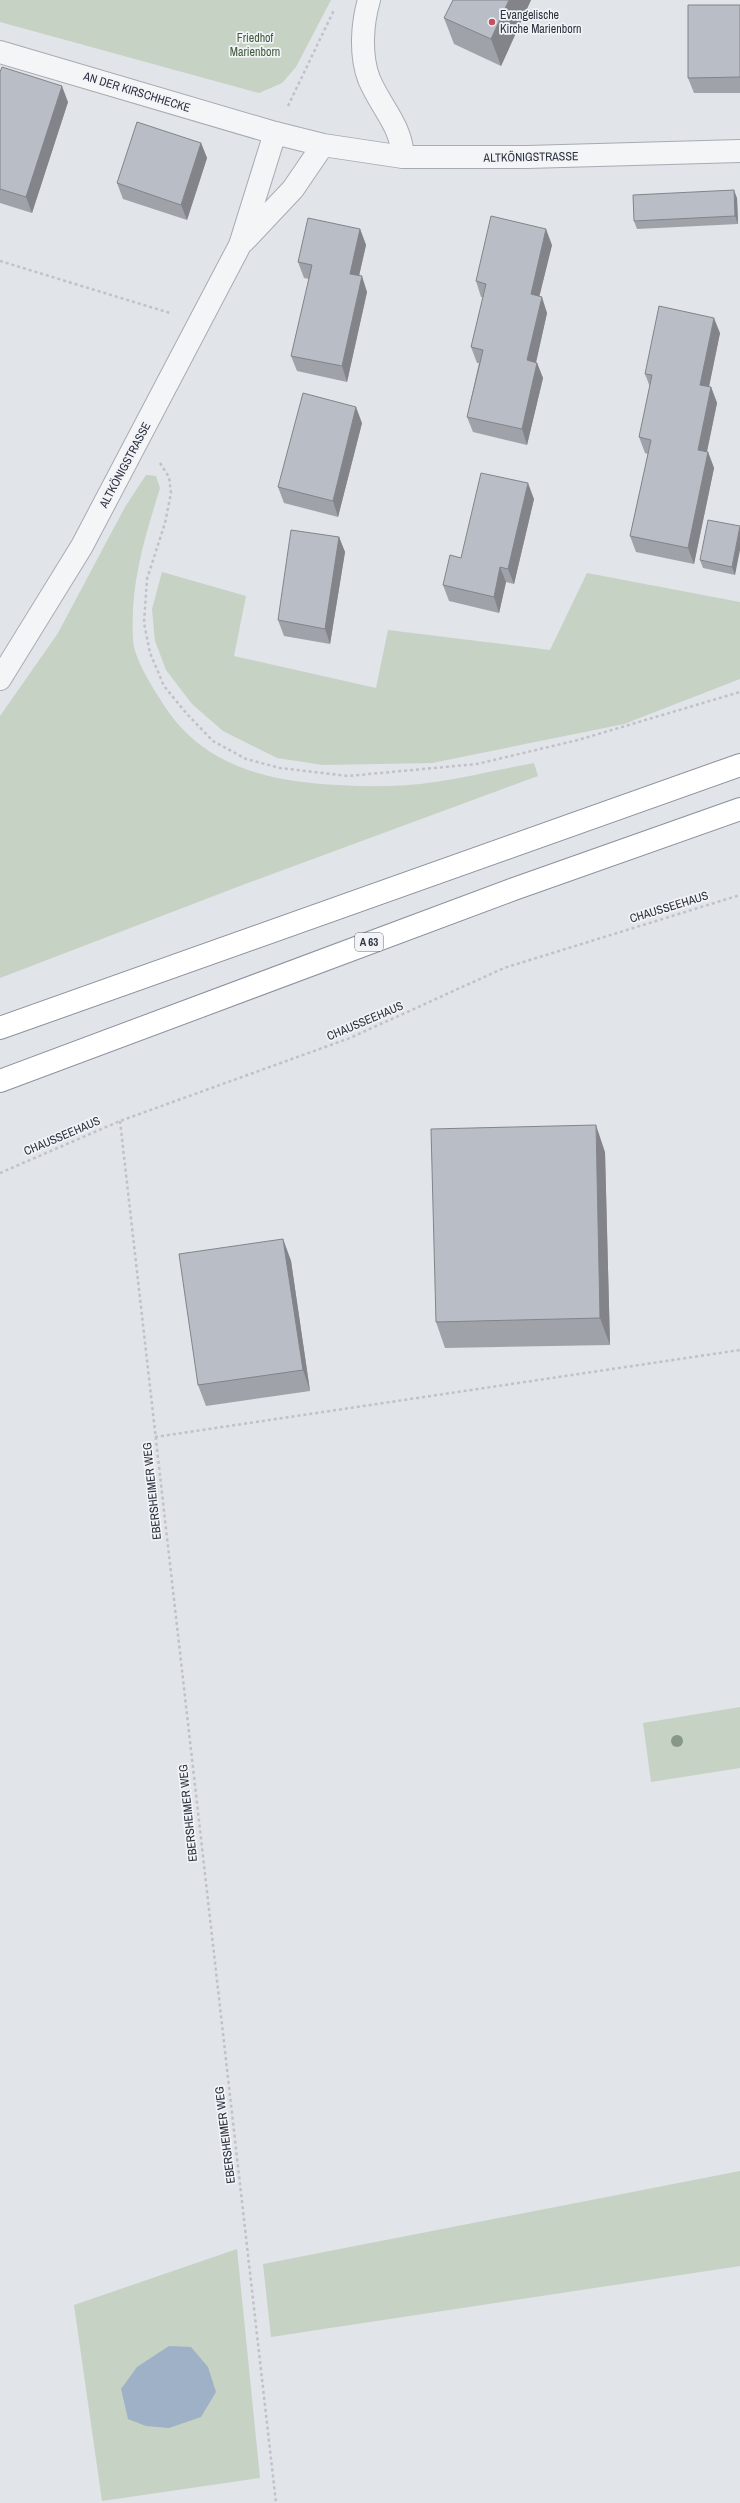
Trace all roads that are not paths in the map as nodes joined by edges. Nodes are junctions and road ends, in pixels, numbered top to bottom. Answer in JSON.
{"nodes":[{"id":1,"x":369,"y":0,"type":"edge"},
{"id":2,"x":0,"y":52,"type":"edge"},
{"id":3,"x":275,"y":133,"type":"junction"},
{"id":4,"x":322,"y":145,"type":"junction"},
{"id":5,"x":740,"y":152,"type":"edge"},
{"id":6,"x":403,"y":157,"type":"junction"},
{"id":7,"x":240,"y":245,"type":"junction"},
{"id":8,"x":0,"y":679,"type":"edge"},
{"id":9,"x":740,"y":765,"type":"edge"},
{"id":10,"x":740,"y":809,"type":"edge"},
{"id":11,"x":0,"y":1028,"type":"edge"},
{"id":12,"x":0,"y":1081,"type":"edge"}],
"edges":[{"from":1,"to":6,"type":"street"},
{"from":2,"to":3,"type":"street","name":"AN DER KIRSCHHECKE"},
{"from":3,"to":4,"type":"street","name":"ALTKÖNIGSTRASSE"},
{"from":3,"to":7,"type":"street","name":"ALTKÖNIGSTRASSE"},
{"from":4,"to":6,"type":"street","name":"ALTKÖNIGSTRASSE"},
{"from":4,"to":7,"type":"street","name":"ALTKÖNIGSTRASSE"},
{"from":5,"to":6,"type":"street","name":"ALTKÖNIGSTRASSE"},
{"from":7,"to":8,"type":"street","name":"ALTKÖNIGSTRASSE"},
{"from":9,"to":11,"type":"highway"},
{"from":10,"to":12,"type":"highway","number":"A 63"}]}
